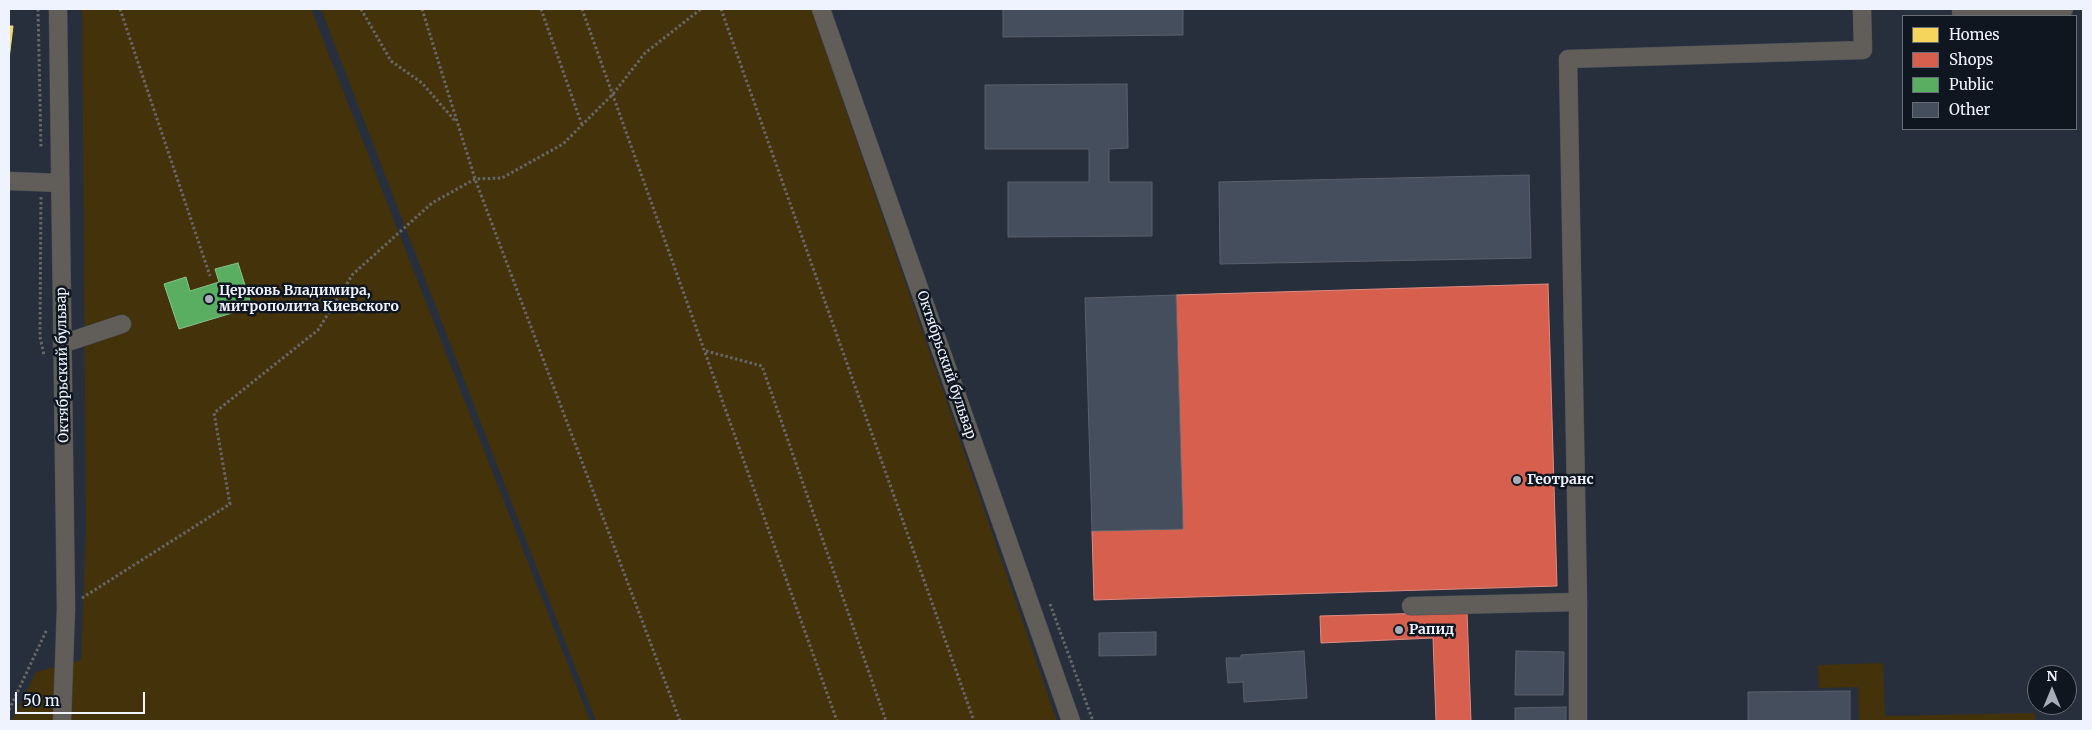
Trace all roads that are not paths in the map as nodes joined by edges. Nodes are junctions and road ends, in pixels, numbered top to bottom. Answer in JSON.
{"nodes":[{"id":1,"x":58,"y":9,"type":"edge"},
{"id":2,"x":821,"y":9,"type":"edge"},
{"id":3,"x":1862,"y":9,"type":"edge"},
{"id":4,"x":2064,"y":9,"type":"edge"},
{"id":5,"x":1961,"y":12,"type":"dead end"},
{"id":6,"x":9,"y":181,"type":"edge"},
{"id":7,"x":60,"y":183,"type":"junction"},
{"id":8,"x":122,"y":324,"type":"dead end"},
{"id":9,"x":62,"y":344,"type":"junction"},
{"id":10,"x":1578,"y":602,"type":"junction"},
{"id":11,"x":1411,"y":606,"type":"dead end"},
{"id":12,"x":62,"y":721,"type":"edge"},
{"id":13,"x":1071,"y":721,"type":"edge"},
{"id":14,"x":1578,"y":721,"type":"edge"}],
"edges":[{"from":1,"to":7,"type":"street","name":"Октябрьский бульвар"},
{"from":2,"to":13,"type":"street","name":"Октябрьский бульвар"},
{"from":3,"to":10,"type":"street"},
{"from":4,"to":5,"type":"street"},
{"from":6,"to":7,"type":"street"},
{"from":7,"to":9,"type":"street","name":"Октябрьский бульвар"},
{"from":8,"to":9,"type":"street"},
{"from":9,"to":12,"type":"street","name":"Октябрьский бульвар"},
{"from":10,"to":11,"type":"street"},
{"from":10,"to":14,"type":"street"}]}
